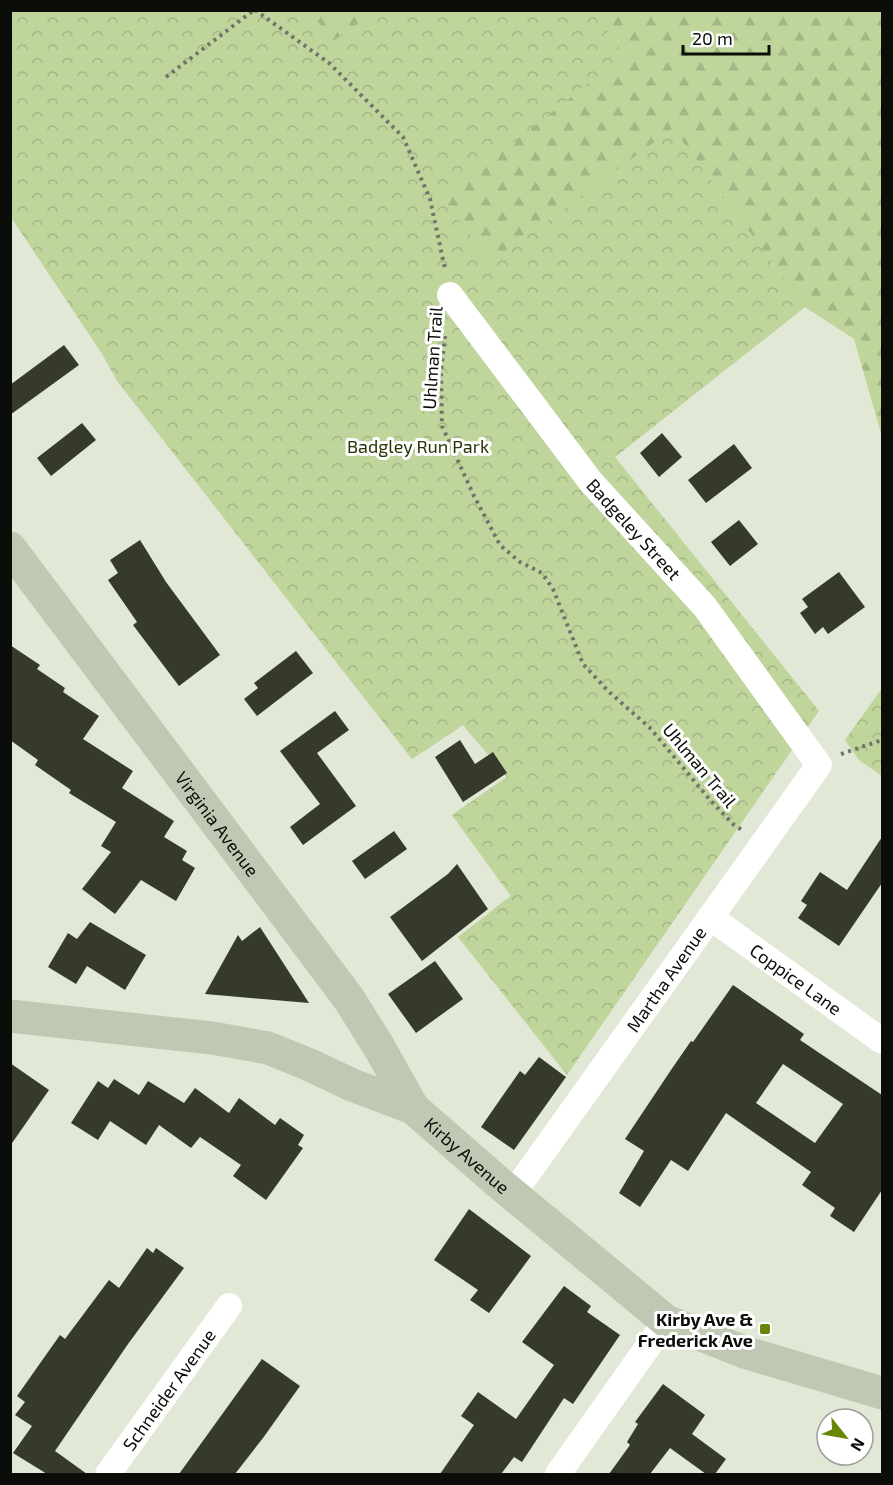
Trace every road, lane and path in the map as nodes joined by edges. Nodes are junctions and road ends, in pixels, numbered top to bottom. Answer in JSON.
{"nodes":[{"id":1,"x":254,"y":10,"type":"edge"},
{"id":2,"x":166,"y":77,"type":"dead end"},
{"id":3,"x":450,"y":295,"type":"junction"},
{"id":4,"x":10,"y":548,"type":"edge"},
{"id":5,"x":882,"y":740,"type":"edge"},
{"id":6,"x":819,"y":765,"type":"junction"},
{"id":7,"x":764,"y":842,"type":"junction"},
{"id":8,"x":710,"y":917,"type":"junction"},
{"id":9,"x":10,"y":1016,"type":"edge"},
{"id":10,"x":882,"y":1041,"type":"edge"},
{"id":11,"x":413,"y":1108,"type":"junction"},
{"id":12,"x":513,"y":1194,"type":"junction"},
{"id":13,"x":229,"y":1306,"type":"dead end"},
{"id":14,"x":666,"y":1321,"type":"junction"},
{"id":15,"x":882,"y":1393,"type":"edge"},
{"id":16,"x":108,"y":1474,"type":"edge"},
{"id":17,"x":558,"y":1474,"type":"edge"}],
"edges":[{"from":1,"to":2,"type":"path"},
{"from":1,"to":3,"type":"path","name":"Uhlman Trail"},
{"from":3,"to":6,"type":"street","name":"Badgeley Street"},
{"from":3,"to":7,"type":"path","name":"Uhlman Trail"},
{"from":4,"to":11,"type":"street","name":"Virginia Avenue"},
{"from":5,"to":6,"type":"path"},
{"from":6,"to":7,"type":"street","name":"Martha Avenue"},
{"from":7,"to":8,"type":"street","name":"Martha Avenue"},
{"from":8,"to":10,"type":"street","name":"Coppice Lane"},
{"from":8,"to":12,"type":"street","name":"Martha Avenue"},
{"from":9,"to":11,"type":"street","name":"Kirby Avenue"},
{"from":11,"to":12,"type":"street","name":"Kirby Avenue"},
{"from":12,"to":14,"type":"street","name":"Kirby Avenue"},
{"from":13,"to":16,"type":"street","name":"Schneider Avenue"},
{"from":14,"to":15,"type":"street","name":"Kirby Avenue"},
{"from":14,"to":17,"type":"street"}]}
